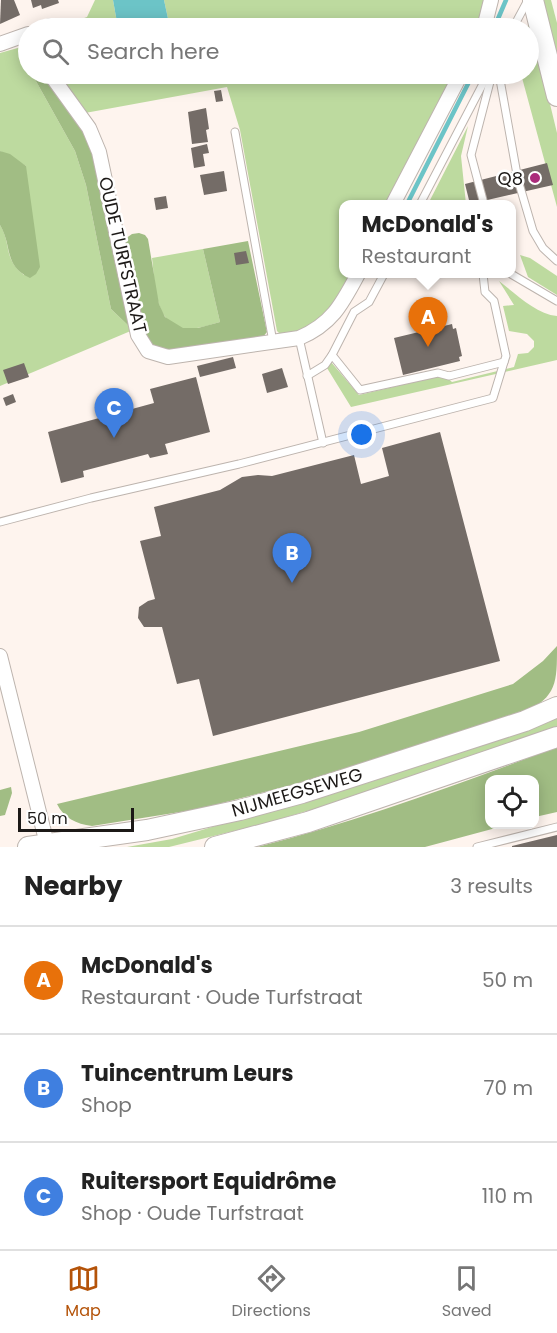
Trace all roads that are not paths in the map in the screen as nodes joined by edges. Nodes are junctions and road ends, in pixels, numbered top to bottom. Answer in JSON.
{"nodes":[{"id":1,"x":491,"y":0,"type":"edge"},
{"id":2,"x":528,"y":0,"type":"edge"},
{"id":3,"x":533,"y":0,"type":"edge"},
{"id":4,"x":486,"y":18,"type":"edge"},
{"id":5,"x":518,"y":18,"type":"edge"},
{"id":6,"x":538,"y":18,"type":"edge"},
{"id":7,"x":539,"y":24,"type":"edge"},
{"id":8,"x":18,"y":40,"type":"edge"},
{"id":9,"x":0,"y":44,"type":"edge"},
{"id":10,"x":57,"y":84,"type":"edge"},
{"id":11,"x":456,"y":84,"type":"edge"},
{"id":12,"x":485,"y":84,"type":"edge"},
{"id":13,"x":488,"y":84,"type":"edge"},
{"id":14,"x":501,"y":84,"type":"edge"},
{"id":15,"x":557,"y":96,"type":"edge"},
{"id":16,"x":235,"y":132,"type":"dead end"},
{"id":17,"x":395,"y":200,"type":"edge"},
{"id":18,"x":422,"y":200,"type":"edge"},
{"id":19,"x":483,"y":200,"type":"edge"},
{"id":20,"x":557,"y":261,"type":"edge"},
{"id":21,"x":516,"y":276,"type":"edge"},
{"id":22,"x":355,"y":278,"type":"edge"},
{"id":23,"x":381,"y":278,"type":"edge"},
{"id":24,"x":484,"y":278,"type":"edge"},
{"id":25,"x":557,"y":301,"type":"edge"},
{"id":26,"x":299,"y":338,"type":"junction"},
{"id":27,"x":273,"y":342,"type":"junction"},
{"id":28,"x":332,"y":355,"type":"junction"},
{"id":29,"x":504,"y":362,"type":"junction"},
{"id":30,"x":307,"y":376,"type":"junction"},
{"id":31,"x":323,"y":443,"type":"junction"},
{"id":32,"x":0,"y":522,"type":"edge"},
{"id":33,"x":0,"y":656,"type":"edge"},
{"id":34,"x":557,"y":707,"type":"edge"},
{"id":35,"x":557,"y":737,"type":"edge"},
{"id":36,"x":557,"y":826,"type":"edge"},
{"id":37,"x":41,"y":846,"type":"edge"},
{"id":38,"x":215,"y":847,"type":"edge"},
{"id":39,"x":477,"y":847,"type":"edge"}],
"edges":[{"from":1,"to":4,"type":"street"},
{"from":2,"to":5,"type":"lane"},
{"from":3,"to":6,"type":"main road"},
{"from":7,"to":15,"type":"main road"},
{"from":8,"to":9,"type":"street"},
{"from":10,"to":27,"type":"street","name":"OUDE TURFSTRAAT"},
{"from":11,"to":17,"type":"street"},
{"from":12,"to":18,"type":"lane"},
{"from":13,"to":19,"type":"lane"},
{"from":14,"to":20,"type":"lane"},
{"from":16,"to":27,"type":"lane"},
{"from":21,"to":25,"type":"lane"},
{"from":22,"to":26,"type":"street","name":"OUDE TURFSTRAAT"},
{"from":23,"to":28,"type":"lane"},
{"from":24,"to":29,"type":"lane"},
{"from":26,"to":27,"type":"street","name":"OUDE TURFSTRAAT"},
{"from":26,"to":30,"type":"lane"},
{"from":28,"to":29,"type":"lane"},
{"from":28,"to":30,"type":"lane"},
{"from":29,"to":31,"type":"lane"},
{"from":30,"to":31,"type":"lane"},
{"from":31,"to":32,"type":"lane"},
{"from":33,"to":37,"type":"street"},
{"from":34,"to":37,"type":"main road","name":"NIJMEEGSEWEG"},
{"from":35,"to":38,"type":"main road","name":"NIJMEEGSEWEG"},
{"from":36,"to":39,"type":"lane"}]}
